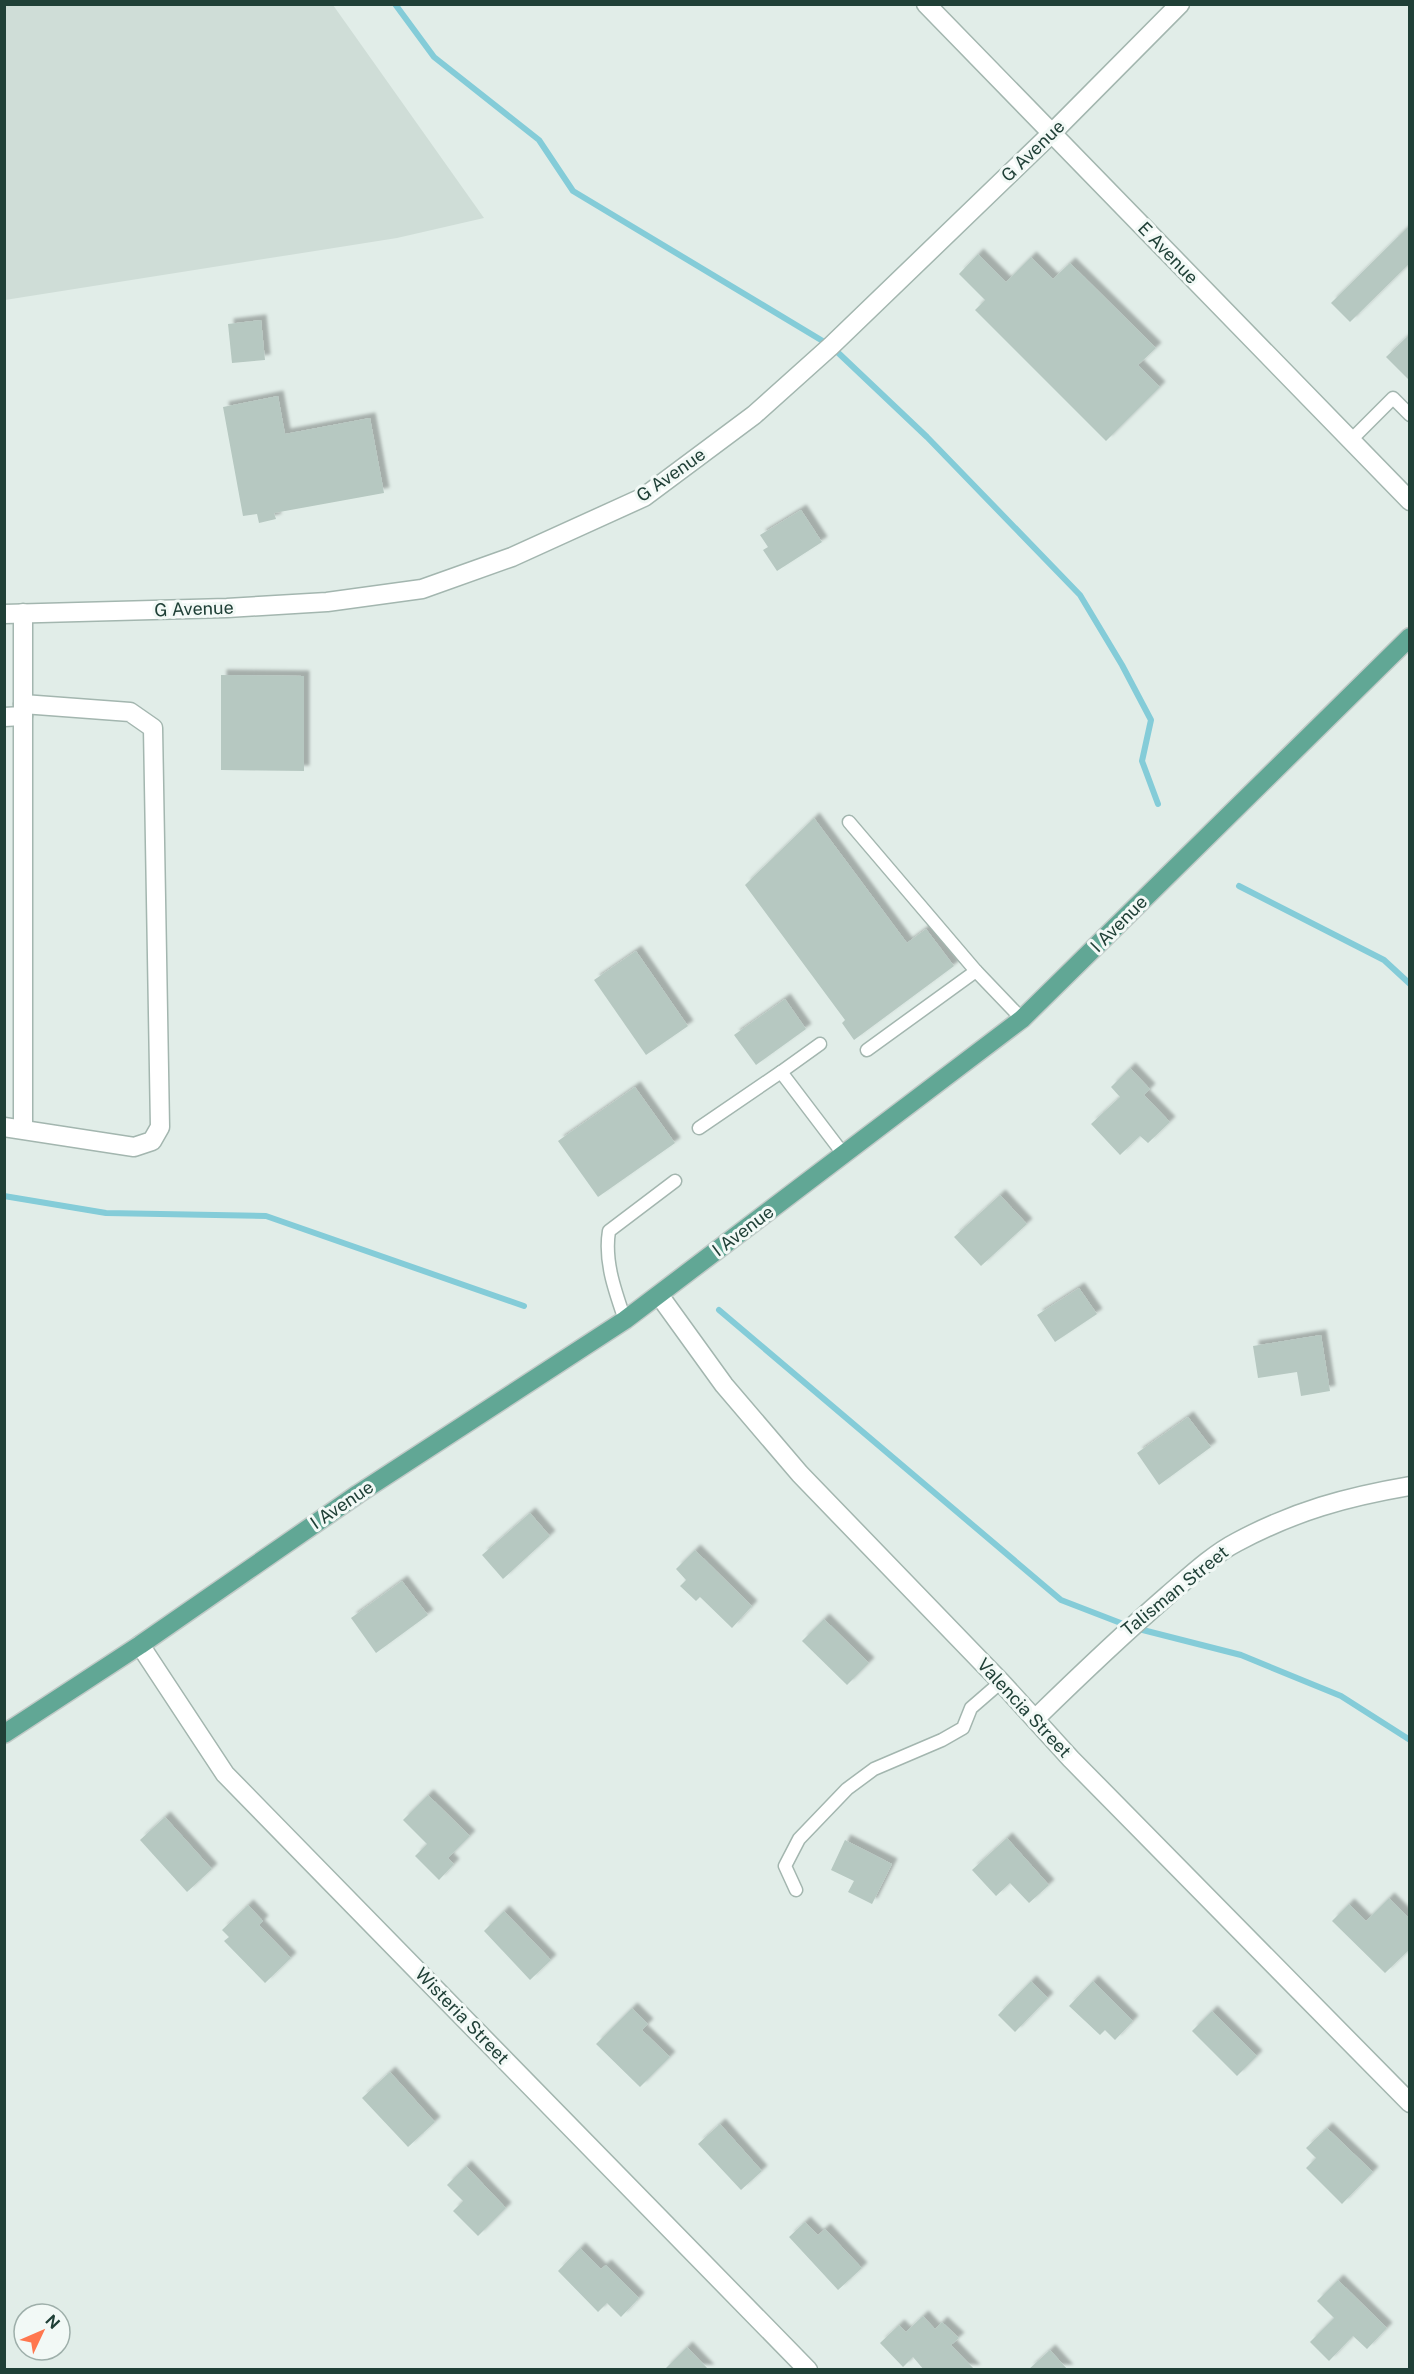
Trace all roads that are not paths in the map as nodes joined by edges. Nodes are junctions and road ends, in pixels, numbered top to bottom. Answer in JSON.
{"nodes":[{"id":1,"x":926,"y":4,"type":"edge"},
{"id":2,"x":1180,"y":4,"type":"edge"},
{"id":3,"x":1052,"y":133,"type":"junction"},
{"id":4,"x":1410,"y":415,"type":"edge"},
{"id":5,"x":1350,"y":441,"type":"junction"},
{"id":6,"x":1410,"y":501,"type":"edge"},
{"id":7,"x":14,"y":614,"type":"edge"},
{"id":8,"x":1410,"y":637,"type":"edge"},
{"id":9,"x":17,"y":712,"type":"edge"},
{"id":10,"x":849,"y":822,"type":"dead end"},
{"id":11,"x":976,"y":971,"type":"junction"},
{"id":12,"x":1022,"y":1019,"type":"junction"},
{"id":13,"x":820,"y":1044,"type":"dead end"},
{"id":14,"x":867,"y":1050,"type":"dead end"},
{"id":15,"x":781,"y":1072,"type":"junction"},
{"id":16,"x":14,"y":1128,"type":"edge"},
{"id":17,"x":699,"y":1128,"type":"dead end"},
{"id":18,"x":844,"y":1155,"type":"junction"},
{"id":19,"x":675,"y":1181,"type":"dead end"},
{"id":20,"x":659,"y":1295,"type":"junction"},
{"id":21,"x":625,"y":1320,"type":"junction"},
{"id":22,"x":1410,"y":1486,"type":"edge"},
{"id":23,"x":140,"y":1645,"type":"junction"},
{"id":24,"x":1001,"y":1682,"type":"junction"},
{"id":25,"x":1035,"y":1719,"type":"junction"},
{"id":26,"x":4,"y":1734,"type":"edge"},
{"id":27,"x":796,"y":1890,"type":"dead end"},
{"id":28,"x":1410,"y":2103,"type":"edge"},
{"id":29,"x":808,"y":2370,"type":"edge"}],
"edges":[{"from":1,"to":3,"type":"street","name":"E Avenue"},
{"from":2,"to":3,"type":"street","name":"G Avenue"},
{"from":3,"to":5,"type":"street","name":"E Avenue"},
{"from":3,"to":7,"type":"street","name":"G Avenue"},
{"from":4,"to":5,"type":"lane"},
{"from":5,"to":6,"type":"street","name":"E Avenue"},
{"from":7,"to":9,"type":"street"},
{"from":8,"to":12,"type":"main road","name":"I Avenue"},
{"from":9,"to":16,"type":"street"},
{"from":9,"to":16,"type":"street"},
{"from":10,"to":11,"type":"lane"},
{"from":11,"to":12,"type":"lane"},
{"from":11,"to":14,"type":"lane"},
{"from":12,"to":18,"type":"main road","name":"I Avenue"},
{"from":13,"to":15,"type":"lane"},
{"from":15,"to":17,"type":"lane"},
{"from":15,"to":18,"type":"lane"},
{"from":18,"to":20,"type":"main road","name":"I Avenue"},
{"from":19,"to":21,"type":"lane"},
{"from":20,"to":21,"type":"main road","name":"I Avenue"},
{"from":20,"to":24,"type":"street","name":"Valencia Street"},
{"from":21,"to":23,"type":"main road","name":"I Avenue"},
{"from":22,"to":25,"type":"street","name":"Talisman Street"},
{"from":23,"to":26,"type":"main road","name":"I Avenue"},
{"from":23,"to":29,"type":"street","name":"Wisteria Street"},
{"from":24,"to":25,"type":"street","name":"Valencia Street"},
{"from":24,"to":27,"type":"lane"},
{"from":25,"to":28,"type":"street","name":"Valencia Street"}]}
